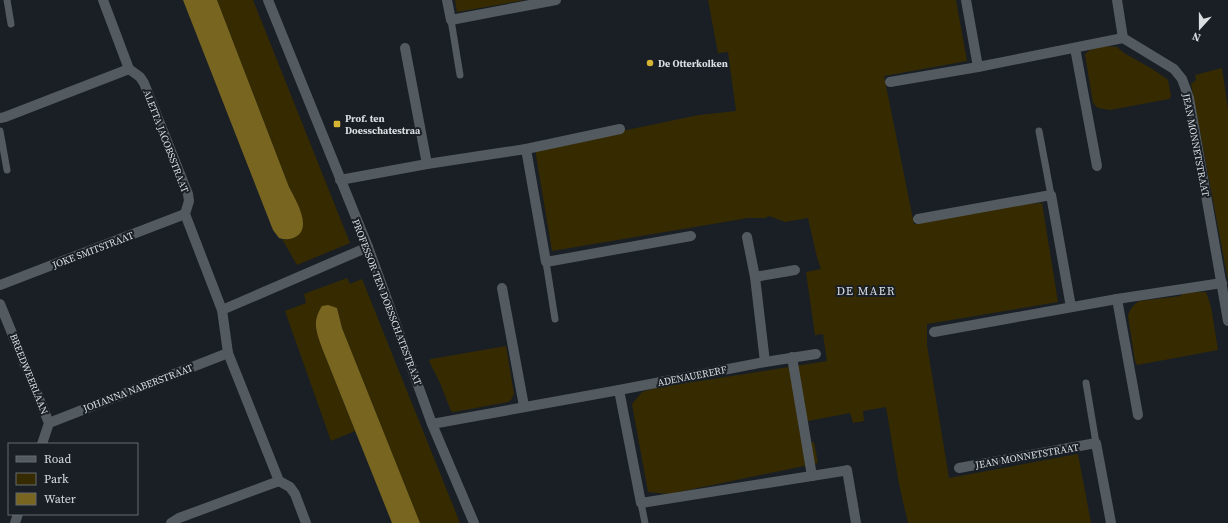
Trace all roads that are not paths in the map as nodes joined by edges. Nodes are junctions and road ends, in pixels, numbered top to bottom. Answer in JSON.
{"nodes":[{"id":1,"x":7,"y":0,"type":"edge"},
{"id":2,"x":103,"y":0,"type":"edge"},
{"id":3,"x":268,"y":0,"type":"edge"},
{"id":4,"x":447,"y":0,"type":"edge"},
{"id":5,"x":556,"y":0,"type":"edge"},
{"id":6,"x":966,"y":0,"type":"edge"},
{"id":7,"x":1117,"y":0,"type":"edge"},
{"id":8,"x":452,"y":20,"type":"junction"},
{"id":9,"x":11,"y":24,"type":"dead end"},
{"id":10,"x":1123,"y":38,"type":"junction"},
{"id":11,"x":405,"y":48,"type":"dead end"},
{"id":12,"x":1075,"y":48,"type":"junction"},
{"id":13,"x":978,"y":67,"type":"junction"},
{"id":14,"x":129,"y":68,"type":"junction"},
{"id":15,"x":460,"y":75,"type":"dead end"},
{"id":16,"x":890,"y":82,"type":"dead end"},
{"id":17,"x":0,"y":118,"type":"edge"},
{"id":18,"x":620,"y":130,"type":"dead end"},
{"id":19,"x":0,"y":131,"type":"edge"},
{"id":20,"x":1039,"y":131,"type":"dead end"},
{"id":21,"x":526,"y":149,"type":"junction"},
{"id":22,"x":427,"y":164,"type":"junction"},
{"id":23,"x":1097,"y":166,"type":"dead end"},
{"id":24,"x":7,"y":170,"type":"dead end"},
{"id":25,"x":340,"y":180,"type":"junction"},
{"id":26,"x":1051,"y":195,"type":"junction"},
{"id":27,"x":185,"y":214,"type":"junction"},
{"id":28,"x":918,"y":219,"type":"dead end"},
{"id":29,"x":691,"y":236,"type":"dead end"},
{"id":30,"x":747,"y":237,"type":"dead end"},
{"id":31,"x":368,"y":247,"type":"junction"},
{"id":32,"x":546,"y":262,"type":"junction"},
{"id":33,"x":795,"y":270,"type":"dead end"},
{"id":34,"x":755,"y":277,"type":"junction"},
{"id":35,"x":1222,"y":283,"type":"junction"},
{"id":36,"x":0,"y":285,"type":"edge"},
{"id":37,"x":502,"y":288,"type":"dead end"},
{"id":38,"x":1117,"y":299,"type":"junction"},
{"id":39,"x":0,"y":304,"type":"edge"},
{"id":40,"x":1071,"y":307,"type":"junction"},
{"id":41,"x":222,"y":310,"type":"junction"},
{"id":42,"x":555,"y":319,"type":"dead end"},
{"id":43,"x":1228,"y":321,"type":"edge"},
{"id":44,"x":934,"y":332,"type":"dead end"},
{"id":45,"x":228,"y":353,"type":"junction"},
{"id":46,"x":816,"y":354,"type":"dead end"},
{"id":47,"x":792,"y":358,"type":"junction"},
{"id":48,"x":765,"y":362,"type":"junction"},
{"id":49,"x":1086,"y":382,"type":"dead end"},
{"id":50,"x":619,"y":390,"type":"junction"},
{"id":51,"x":524,"y":406,"type":"junction"},
{"id":52,"x":1138,"y":415,"type":"dead end"},
{"id":53,"x":49,"y":423,"type":"junction"},
{"id":54,"x":432,"y":424,"type":"junction"},
{"id":55,"x":42,"y":443,"type":"edge"},
{"id":56,"x":1096,"y":443,"type":"junction"},
{"id":57,"x":959,"y":468,"type":"dead end"},
{"id":58,"x":812,"y":476,"type":"junction"},
{"id":59,"x":279,"y":481,"type":"junction"},
{"id":60,"x":641,"y":503,"type":"junction"},
{"id":61,"x":171,"y":523,"type":"edge"},
{"id":62,"x":306,"y":523,"type":"edge"},
{"id":63,"x":474,"y":523,"type":"edge"},
{"id":64,"x":645,"y":523,"type":"edge"},
{"id":65,"x":856,"y":523,"type":"edge"},
{"id":66,"x":1111,"y":523,"type":"edge"}],
"edges":[{"from":1,"to":9,"type":"lane"},
{"from":2,"to":14,"type":"street","name":"ALETTA JACOBSSTRAAT"},
{"from":3,"to":25,"type":"street","name":"PROFESSOR TEN DOESSCHATESTRAAT"},
{"from":4,"to":8,"type":"street"},
{"from":5,"to":8,"type":"street"},
{"from":6,"to":13,"type":"street"},
{"from":7,"to":10,"type":"street"},
{"from":8,"to":15,"type":"lane"},
{"from":10,"to":12,"type":"street"},
{"from":10,"to":35,"type":"street","name":"JEAN MONNETSTRAAT"},
{"from":11,"to":22,"type":"street"},
{"from":12,"to":13,"type":"street"},
{"from":12,"to":23,"type":"street"},
{"from":13,"to":16,"type":"street"},
{"from":14,"to":17,"type":"street"},
{"from":14,"to":27,"type":"street","name":"ALETTA JACOBSSTRAAT"},
{"from":18,"to":21,"type":"street"},
{"from":19,"to":24,"type":"lane"},
{"from":20,"to":26,"type":"lane"},
{"from":21,"to":22,"type":"street"},
{"from":21,"to":32,"type":"street"},
{"from":22,"to":25,"type":"street"},
{"from":25,"to":31,"type":"street","name":"PROFESSOR TEN DOESSCHATESTRAAT"},
{"from":26,"to":28,"type":"street"},
{"from":26,"to":40,"type":"street"},
{"from":27,"to":36,"type":"street","name":"JOKE SMITSTRAAT"},
{"from":27,"to":41,"type":"street"},
{"from":29,"to":32,"type":"street"},
{"from":30,"to":34,"type":"street"},
{"from":31,"to":41,"type":"street"},
{"from":31,"to":54,"type":"street","name":"PROFESSOR TEN DOESSCHATESTRAAT"},
{"from":32,"to":42,"type":"lane"},
{"from":33,"to":34,"type":"street"},
{"from":34,"to":48,"type":"street"},
{"from":35,"to":38,"type":"street"},
{"from":35,"to":43,"type":"street","name":"JEAN MONNETSTRAAT"},
{"from":37,"to":51,"type":"street"},
{"from":38,"to":40,"type":"street"},
{"from":38,"to":52,"type":"street"},
{"from":39,"to":53,"type":"street","name":"BREEDWEERLAAN"},
{"from":40,"to":44,"type":"street"},
{"from":41,"to":45,"type":"street"},
{"from":45,"to":53,"type":"street","name":"JOHANNA NABERSTRAAT"},
{"from":45,"to":59,"type":"street"},
{"from":46,"to":47,"type":"street","name":"ADENAUERERF"},
{"from":47,"to":48,"type":"street","name":"ADENAUERERF"},
{"from":47,"to":58,"type":"street"},
{"from":48,"to":50,"type":"street","name":"ADENAUERERF"},
{"from":49,"to":56,"type":"lane"},
{"from":50,"to":51,"type":"street"},
{"from":50,"to":60,"type":"street"},
{"from":51,"to":54,"type":"street"},
{"from":53,"to":55,"type":"street","name":"BREEDWEERLAAN"},
{"from":54,"to":63,"type":"street","name":"PROFESSOR TEN DOESSCHATESTRAAT"},
{"from":56,"to":57,"type":"street","name":"JEAN MONNETSTRAAT"},
{"from":56,"to":66,"type":"street"},
{"from":58,"to":60,"type":"street"},
{"from":58,"to":65,"type":"street"},
{"from":59,"to":61,"type":"street"},
{"from":59,"to":62,"type":"street"},
{"from":60,"to":64,"type":"lane"}]}
